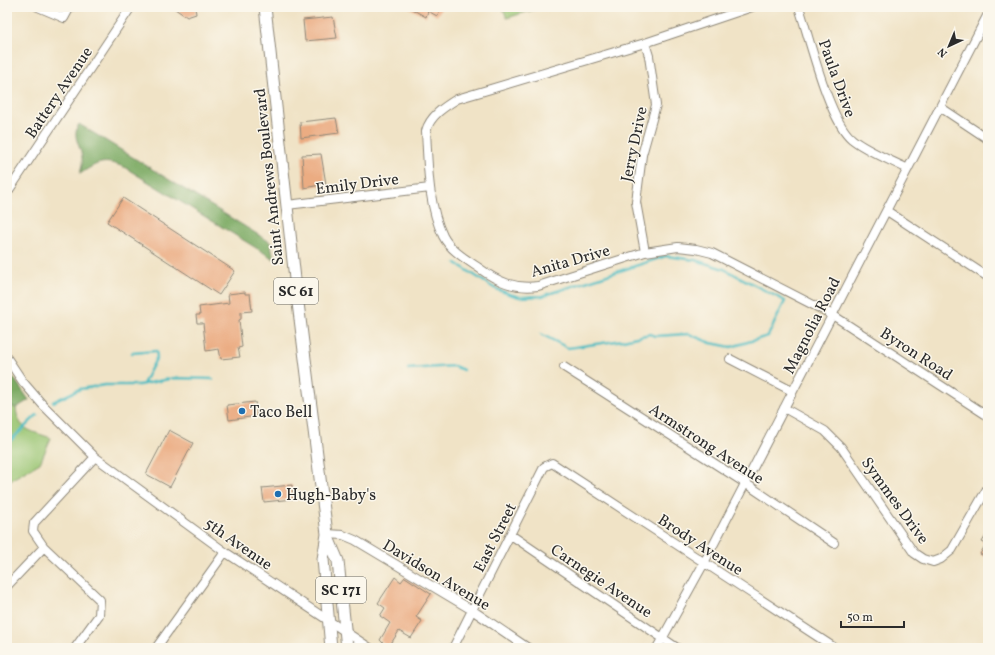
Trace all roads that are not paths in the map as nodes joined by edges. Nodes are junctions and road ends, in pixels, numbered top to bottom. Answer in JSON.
{"nodes":[{"id":1,"x":38,"y":7,"type":"edge"},
{"id":2,"x":70,"y":7,"type":"edge"},
{"id":3,"x":131,"y":7,"type":"edge"},
{"id":4,"x":265,"y":7,"type":"edge"},
{"id":5,"x":752,"y":7,"type":"edge"},
{"id":6,"x":799,"y":7,"type":"edge"},
{"id":7,"x":988,"y":14,"type":"edge"},
{"id":8,"x":645,"y":43,"type":"junction"},
{"id":9,"x":940,"y":107,"type":"junction"},
{"id":10,"x":988,"y":139,"type":"edge"},
{"id":11,"x":908,"y":169,"type":"junction"},
{"id":12,"x":430,"y":188,"type":"junction"},
{"id":13,"x":7,"y":193,"type":"edge"},
{"id":14,"x":287,"y":205,"type":"junction"},
{"id":15,"x":887,"y":211,"type":"junction"},
{"id":16,"x":645,"y":252,"type":"junction"},
{"id":17,"x":988,"y":277,"type":"edge"},
{"id":18,"x":831,"y":314,"type":"junction"},
{"id":19,"x":7,"y":358,"type":"edge"},
{"id":20,"x":730,"y":359,"type":"dead end"},
{"id":21,"x":564,"y":367,"type":"dead end"},
{"id":22,"x":792,"y":392,"type":"junction"},
{"id":23,"x":784,"y":408,"type":"junction"},
{"id":24,"x":988,"y":416,"type":"edge"},
{"id":25,"x":95,"y":457,"type":"junction"},
{"id":26,"x":552,"y":463,"type":"joint"},
{"id":27,"x":744,"y":483,"type":"junction"},
{"id":28,"x":988,"y":487,"type":"edge"},
{"id":29,"x":327,"y":534,"type":"junction"},
{"id":30,"x":511,"y":535,"type":"junction"},
{"id":31,"x":834,"y":544,"type":"dead end"},
{"id":32,"x":44,"y":547,"type":"junction"},
{"id":33,"x":225,"y":552,"type":"junction"},
{"id":34,"x":704,"y":563,"type":"junction"},
{"id":35,"x":7,"y":586,"type":"edge"},
{"id":36,"x":472,"y":610,"type":"junction"},
{"id":37,"x":328,"y":620,"type":"junction"},
{"id":38,"x":345,"y":632,"type":"junction"},
{"id":39,"x":662,"y":638,"type":"junction"},
{"id":40,"x":75,"y":648,"type":"edge"},
{"id":41,"x":156,"y":648,"type":"edge"},
{"id":42,"x":331,"y":648,"type":"edge"},
{"id":43,"x":347,"y":648,"type":"edge"},
{"id":44,"x":370,"y":648,"type":"edge"},
{"id":45,"x":453,"y":648,"type":"edge"},
{"id":46,"x":528,"y":648,"type":"edge"},
{"id":47,"x":657,"y":648,"type":"edge"},
{"id":48,"x":677,"y":648,"type":"edge"},
{"id":49,"x":835,"y":648,"type":"edge"}],
"edges":[{"from":1,"to":2,"type":"street"},
{"from":3,"to":13,"type":"street","name":"Battery Avenue"},
{"from":4,"to":14,"type":"main road","name":"Saint Andrews Boulevard","number":"SC 61"},
{"from":5,"to":8,"type":"street","name":"Anita Drive"},
{"from":6,"to":11,"type":"street","name":"Paula Drive"},
{"from":7,"to":9,"type":"street","name":"Magnolia Road"},
{"from":8,"to":12,"type":"street","name":"Anita Drive"},
{"from":8,"to":16,"type":"street","name":"Jerry Drive"},
{"from":9,"to":10,"type":"street"},
{"from":9,"to":11,"type":"street","name":"Magnolia Road"},
{"from":11,"to":15,"type":"street","name":"Magnolia Road"},
{"from":12,"to":14,"type":"street","name":"Emily Drive"},
{"from":12,"to":16,"type":"street","name":"Anita Drive"},
{"from":14,"to":29,"type":"main road","name":"Saint Andrews Boulevard","number":"SC 61"},
{"from":15,"to":17,"type":"street"},
{"from":15,"to":18,"type":"street","name":"Magnolia Road"},
{"from":16,"to":18,"type":"street","name":"Anita Drive"},
{"from":18,"to":22,"type":"street","name":"Magnolia Road"},
{"from":18,"to":24,"type":"street","name":"Byron Road"},
{"from":19,"to":25,"type":"street","name":"5th Avenue"},
{"from":20,"to":22,"type":"street"},
{"from":21,"to":27,"type":"street","name":"Armstrong Avenue"},
{"from":22,"to":23,"type":"street","name":"Magnolia Road"},
{"from":23,"to":27,"type":"street","name":"Magnolia Road"},
{"from":23,"to":28,"type":"street","name":"Symmes Drive"},
{"from":25,"to":32,"type":"street"},
{"from":25,"to":33,"type":"street","name":"5th Avenue"},
{"from":26,"to":30,"type":"street","name":"East Street"},
{"from":26,"to":34,"type":"street","name":"Brody Avenue"},
{"from":27,"to":31,"type":"street","name":"Armstrong Avenue"},
{"from":27,"to":34,"type":"street","name":"Magnolia Road"},
{"from":29,"to":36,"type":"street","name":"Davidson Avenue"},
{"from":29,"to":37,"type":"main road","name":"Saint Andrews Boulevard","number":"SC 171"},
{"from":29,"to":38,"type":"main road","name":"Saint Andrews Boulevard","number":"SC 171"},
{"from":30,"to":36,"type":"street","name":"East Street"},
{"from":30,"to":39,"type":"street","name":"Carnegie Avenue"},
{"from":32,"to":35,"type":"street"},
{"from":32,"to":40,"type":"street"},
{"from":33,"to":37,"type":"street","name":"5th Avenue"},
{"from":33,"to":41,"type":"street"},
{"from":34,"to":39,"type":"street","name":"Magnolia Road"},
{"from":34,"to":49,"type":"street","name":"Brody Avenue"},
{"from":36,"to":45,"type":"street","name":"East Street"},
{"from":36,"to":46,"type":"street","name":"Davidson Avenue"},
{"from":37,"to":38,"type":"street","name":"5th Avenue"},
{"from":37,"to":42,"type":"main road","name":"Saint Andrews Boulevard","number":"SC 171"},
{"from":38,"to":43,"type":"main road","name":"Saint Andrews Boulevard","number":"SC 171"},
{"from":38,"to":44,"type":"street","name":"5th Avenue"},
{"from":39,"to":47,"type":"street","name":"Magnolia Road"},
{"from":39,"to":48,"type":"street","name":"Carnegie Avenue"}]}
